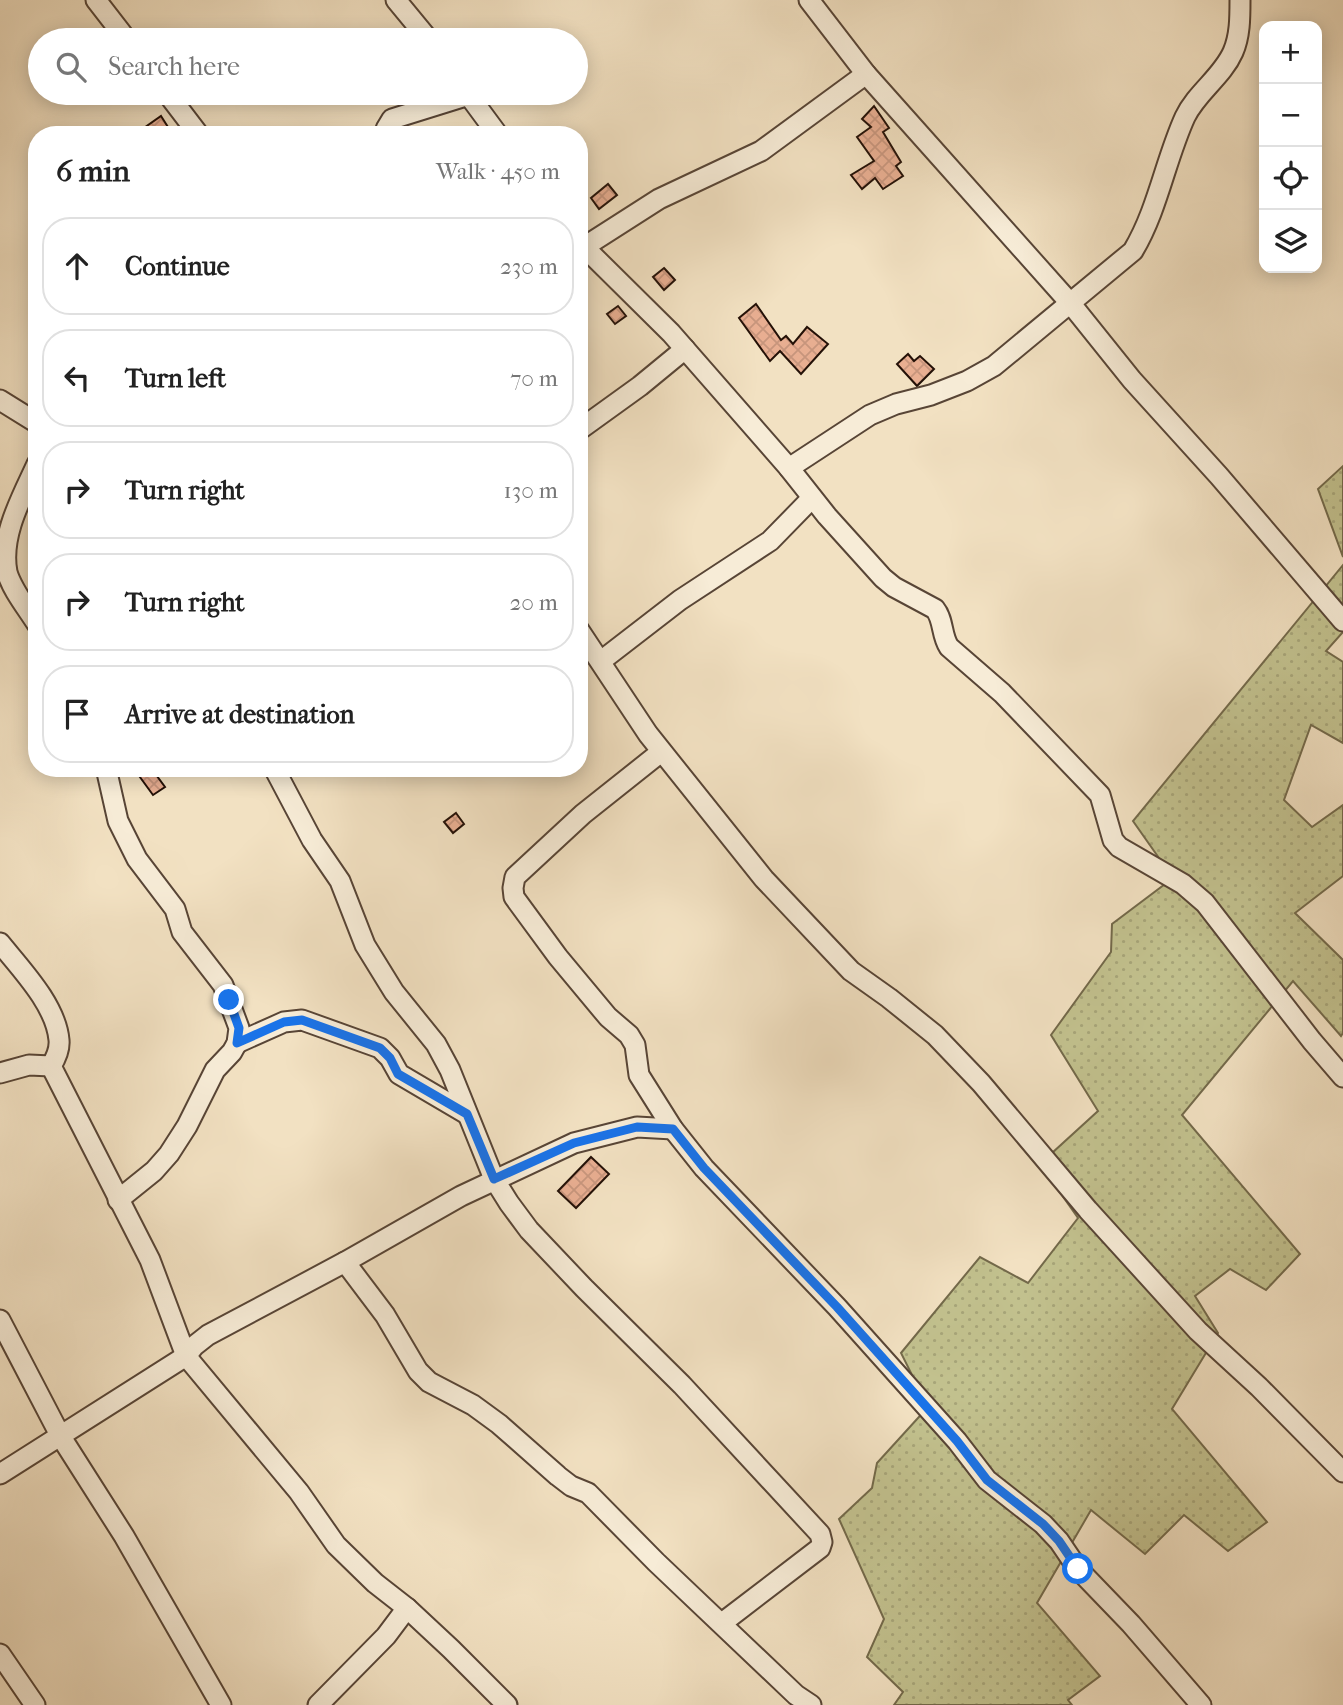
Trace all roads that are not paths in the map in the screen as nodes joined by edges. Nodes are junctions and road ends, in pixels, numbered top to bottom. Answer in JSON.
{"nodes":[{"id":1,"x":96,"y":0,"type":"edge"},
{"id":2,"x":396,"y":0,"type":"edge"},
{"id":3,"x":809,"y":0,"type":"edge"},
{"id":4,"x":1240,"y":0,"type":"edge"},
{"id":5,"x":118,"y":28,"type":"edge"},
{"id":6,"x":419,"y":28,"type":"edge"},
{"id":7,"x":866,"y":74,"type":"junction"},
{"id":8,"x":176,"y":105,"type":"edge"},
{"id":9,"x":435,"y":105,"type":"edge"},
{"id":10,"x":476,"y":105,"type":"edge"},
{"id":11,"x":192,"y":126,"type":"edge"},
{"id":12,"x":388,"y":126,"type":"edge"},
{"id":13,"x":491,"y":126,"type":"edge"},
{"id":14,"x":588,"y":241,"type":"edge"},
{"id":15,"x":588,"y":250,"type":"edge"},
{"id":16,"x":1071,"y":303,"type":"junction"},
{"id":17,"x":685,"y":349,"type":"junction"},
{"id":18,"x":0,"y":400,"type":"edge"},
{"id":19,"x":28,"y":418,"type":"edge"},
{"id":20,"x":588,"y":424,"type":"edge"},
{"id":21,"x":789,"y":468,"type":"junction"},
{"id":22,"x":28,"y":484,"type":"edge"},
{"id":23,"x":813,"y":498,"type":"junction"},
{"id":24,"x":28,"y":608,"type":"edge"},
{"id":25,"x":1343,"y":621,"type":"edge"},
{"id":26,"x":588,"y":643,"type":"edge"},
{"id":27,"x":601,"y":661,"type":"junction"},
{"id":28,"x":661,"y":752,"type":"junction"},
{"id":29,"x":108,"y":777,"type":"edge"},
{"id":30,"x":281,"y":777,"type":"edge"},
{"id":31,"x":0,"y":943,"type":"edge"},
{"id":32,"x":237,"y":1043,"type":"junction"},
{"id":33,"x":51,"y":1066,"type":"junction"},
{"id":34,"x":0,"y":1073,"type":"edge"},
{"id":35,"x":1343,"y":1077,"type":"edge"},
{"id":36,"x":651,"y":1094,"type":"junction"},
{"id":37,"x":467,"y":1114,"type":"junction"},
{"id":38,"x":637,"y":1127,"type":"junction"},
{"id":39,"x":673,"y":1129,"type":"junction"},
{"id":40,"x":494,"y":1179,"type":"junction"},
{"id":41,"x":118,"y":1200,"type":"junction"},
{"id":42,"x":345,"y":1262,"type":"junction"},
{"id":43,"x":0,"y":1320,"type":"edge"},
{"id":44,"x":186,"y":1356,"type":"junction"},
{"id":45,"x":61,"y":1437,"type":"junction"},
{"id":46,"x":1343,"y":1472,"type":"edge"},
{"id":47,"x":0,"y":1474,"type":"edge"},
{"id":48,"x":407,"y":1608,"type":"junction"},
{"id":49,"x":722,"y":1623,"type":"junction"},
{"id":50,"x":0,"y":1654,"type":"edge"},
{"id":51,"x":798,"y":1702,"type":"edge"},
{"id":52,"x":35,"y":1705,"type":"edge"},
{"id":53,"x":221,"y":1705,"type":"edge"},
{"id":54,"x":318,"y":1705,"type":"edge"},
{"id":55,"x":507,"y":1705,"type":"edge"},
{"id":56,"x":1201,"y":1705,"type":"edge"}],
"edges":[{"from":1,"to":5,"type":"street"},
{"from":2,"to":6,"type":"street"},
{"from":3,"to":7,"type":"street"},
{"from":4,"to":16,"type":"street"},
{"from":7,"to":14,"type":"street"},
{"from":7,"to":16,"type":"street"},
{"from":8,"to":11,"type":"street"},
{"from":9,"to":12,"type":"street"},
{"from":10,"to":13,"type":"street"},
{"from":15,"to":17,"type":"street"},
{"from":16,"to":21,"type":"street"},
{"from":16,"to":25,"type":"street"},
{"from":17,"to":20,"type":"street"},
{"from":17,"to":21,"type":"street"},
{"from":18,"to":19,"type":"street"},
{"from":21,"to":23,"type":"street"},
{"from":22,"to":24,"type":"street"},
{"from":23,"to":27,"type":"street"},
{"from":23,"to":35,"type":"street"},
{"from":26,"to":27,"type":"street"},
{"from":27,"to":28,"type":"street"},
{"from":28,"to":36,"type":"street"},
{"from":28,"to":46,"type":"street"},
{"from":29,"to":32,"type":"street"},
{"from":30,"to":37,"type":"street"},
{"from":31,"to":33,"type":"street"},
{"from":32,"to":37,"type":"street"},
{"from":32,"to":41,"type":"street"},
{"from":33,"to":34,"type":"street"},
{"from":33,"to":41,"type":"street"},
{"from":36,"to":38,"type":"street"},
{"from":36,"to":39,"type":"street"},
{"from":37,"to":40,"type":"street"},
{"from":38,"to":39,"type":"street"},
{"from":38,"to":40,"type":"street"},
{"from":39,"to":56,"type":"street"},
{"from":40,"to":42,"type":"street"},
{"from":40,"to":49,"type":"street"},
{"from":41,"to":44,"type":"street"},
{"from":42,"to":44,"type":"street"},
{"from":42,"to":49,"type":"street"},
{"from":43,"to":45,"type":"street"},
{"from":44,"to":45,"type":"street"},
{"from":44,"to":48,"type":"street"},
{"from":45,"to":47,"type":"street"},
{"from":45,"to":53,"type":"street"},
{"from":48,"to":54,"type":"street"},
{"from":48,"to":55,"type":"street"},
{"from":49,"to":51,"type":"street"},
{"from":50,"to":52,"type":"street"}]}
